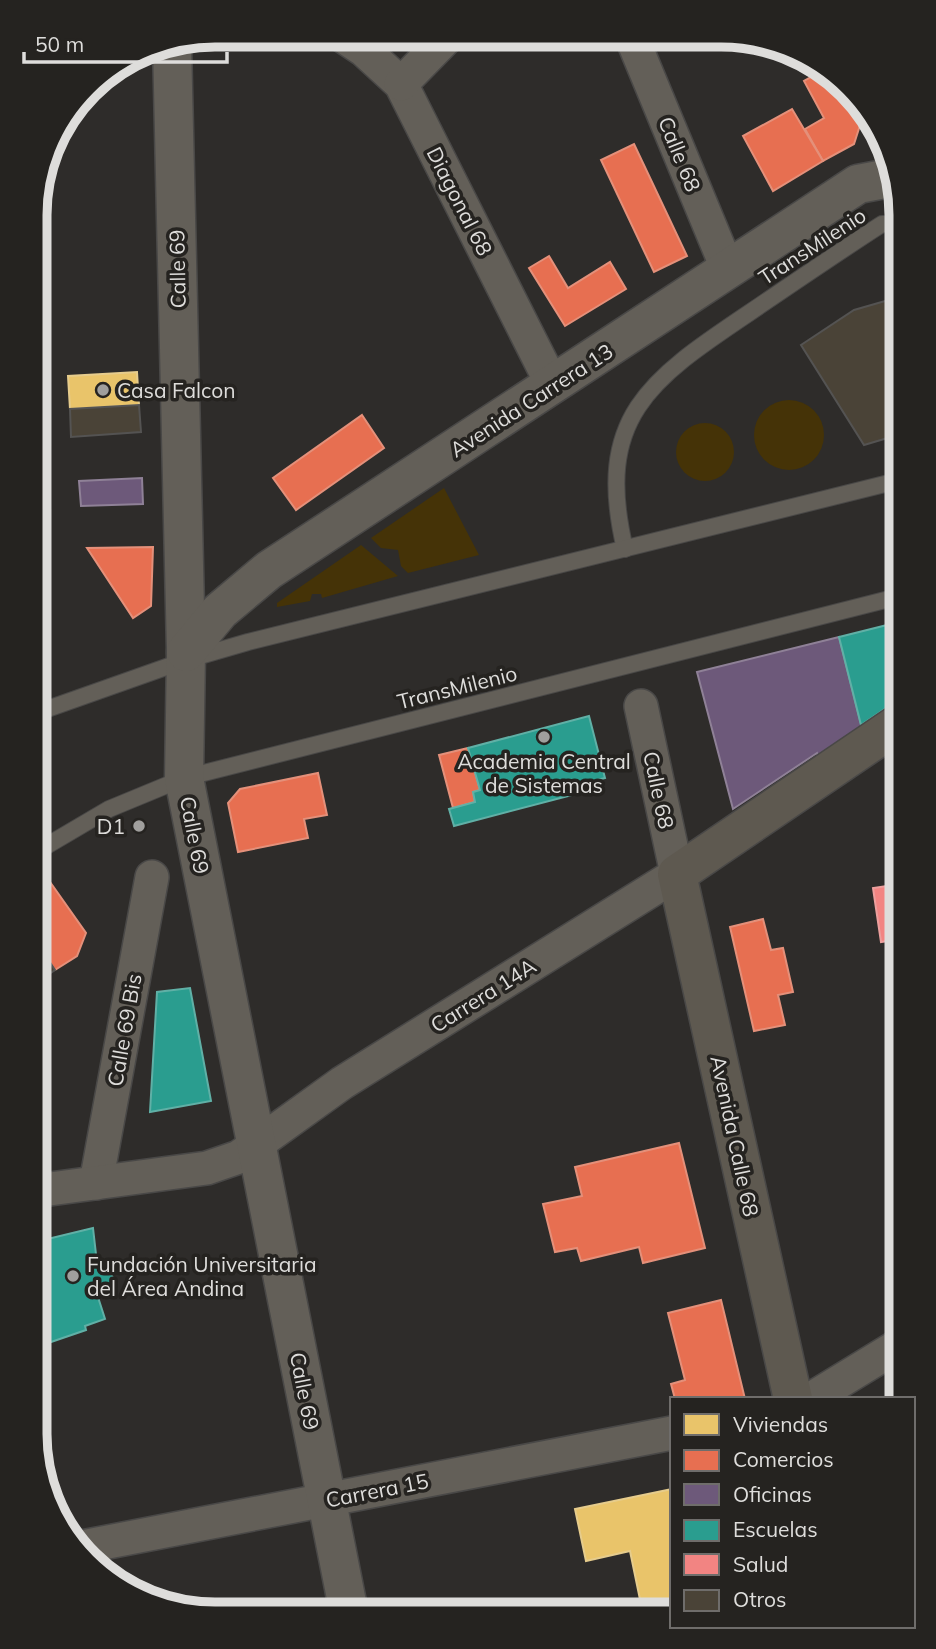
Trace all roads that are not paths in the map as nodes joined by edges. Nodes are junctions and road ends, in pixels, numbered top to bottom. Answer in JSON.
{"nodes":[{"id":1,"x":360,"y":47,"type":"edge"},
{"id":2,"x":437,"y":47,"type":"edge"},
{"id":3,"x":636,"y":47,"type":"edge"},
{"id":4,"x":172,"y":53,"type":"edge"},
{"id":5,"x":401,"y":84,"type":"junction"},
{"id":6,"x":885,"y":179,"type":"edge"},
{"id":7,"x":889,"y":224,"type":"edge"},
{"id":8,"x":728,"y":270,"type":"junction"},
{"id":9,"x":553,"y":386,"type":"junction"},
{"id":10,"x":889,"y":483,"type":"edge"},
{"id":11,"x":625,"y":549,"type":"junction"},
{"id":12,"x":889,"y":599,"type":"edge"},
{"id":13,"x":186,"y":656,"type":"junction"},
{"id":14,"x":641,"y":706,"type":"dead end"},
{"id":15,"x":47,"y":709,"type":"edge"},
{"id":16,"x":889,"y":730,"type":"edge"},
{"id":17,"x":184,"y":778,"type":"junction"},
{"id":18,"x":47,"y":846,"type":"edge"},
{"id":19,"x":677,"y":874,"type":"junction"},
{"id":20,"x":152,"y":877,"type":"dead end"},
{"id":21,"x":257,"y":1146,"type":"junction"},
{"id":22,"x":96,"y":1183,"type":"junction"},
{"id":23,"x":47,"y":1189,"type":"edge"},
{"id":24,"x":888,"y":1352,"type":"edge"},
{"id":25,"x":793,"y":1397,"type":"edge"},
{"id":26,"x":814,"y":1397,"type":"edge"},
{"id":27,"x":670,"y":1433,"type":"edge"},
{"id":28,"x":327,"y":1500,"type":"junction"},
{"id":29,"x":92,"y":1547,"type":"edge"},
{"id":30,"x":347,"y":1602,"type":"edge"}],
"edges":[{"from":1,"to":5,"type":"street","name":"Diagonal 68"},
{"from":2,"to":5,"type":"street"},
{"from":3,"to":8,"type":"street","name":"Calle 68"},
{"from":4,"to":13,"type":"street","name":"Calle 69"},
{"from":5,"to":9,"type":"street","name":"Diagonal 68"},
{"from":6,"to":8,"type":"street","name":"Avenida Carrera 13"},
{"from":7,"to":11,"type":"lane","name":"TransMilenio"},
{"from":8,"to":9,"type":"street","name":"Avenida Carrera 13"},
{"from":9,"to":13,"type":"street","name":"Avenida Carrera 13"},
{"from":10,"to":11,"type":"lane"},
{"from":11,"to":13,"type":"lane"},
{"from":12,"to":17,"type":"lane","name":"TransMilenio"},
{"from":13,"to":15,"type":"lane"},
{"from":13,"to":17,"type":"street","name":"Calle 69"},
{"from":14,"to":19,"type":"street","name":"Calle 68"},
{"from":16,"to":19,"type":"main road","name":"Carrera 14A"},
{"from":17,"to":18,"type":"lane","name":"TransMilenio"},
{"from":17,"to":21,"type":"street","name":"Calle 69"},
{"from":19,"to":21,"type":"street","name":"Carrera 14A"},
{"from":19,"to":25,"type":"main road","name":"Avenida Calle 68"},
{"from":20,"to":22,"type":"street","name":"Calle 69 Bis"},
{"from":21,"to":22,"type":"street","name":"Carrera 14A"},
{"from":21,"to":28,"type":"street","name":"Calle 69"},
{"from":22,"to":23,"type":"street","name":"Carrera 14A"},
{"from":24,"to":26,"type":"street"},
{"from":27,"to":28,"type":"street","name":"Carrera 15"},
{"from":28,"to":29,"type":"street","name":"Carrera 15"},
{"from":28,"to":30,"type":"street","name":"Calle 69"}]}
